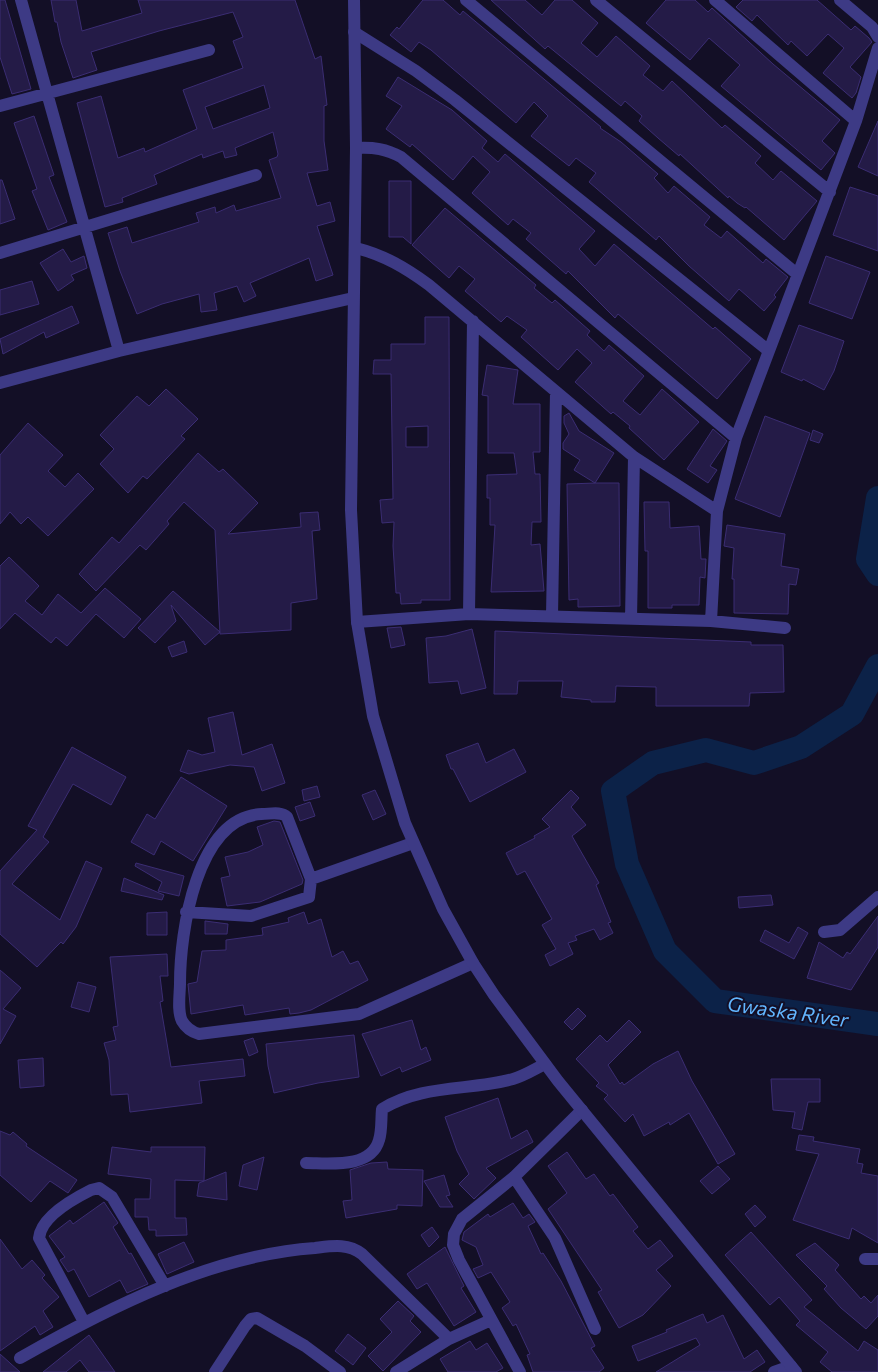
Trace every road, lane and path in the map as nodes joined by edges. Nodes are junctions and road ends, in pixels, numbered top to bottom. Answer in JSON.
{"nodes":[{"id":1,"x":21,"y":0,"type":"edge"},
{"id":2,"x":354,"y":0,"type":"edge"},
{"id":3,"x":466,"y":0,"type":"edge"},
{"id":4,"x":596,"y":0,"type":"edge"},
{"id":5,"x":715,"y":0,"type":"edge"},
{"id":6,"x":840,"y":0,"type":"edge"},
{"id":7,"x":354,"y":32,"type":"junction"},
{"id":8,"x":878,"y":37,"type":"edge"},
{"id":9,"x":878,"y":48,"type":"edge"},
{"id":10,"x":209,"y":50,"type":"dead end"},
{"id":11,"x":48,"y":93,"type":"junction"},
{"id":12,"x":0,"y":106,"type":"edge"},
{"id":13,"x":856,"y":121,"type":"junction"},
{"id":14,"x":356,"y":148,"type":"junction"},
{"id":15,"x":256,"y":175,"type":"dead end"},
{"id":16,"x":830,"y":192,"type":"junction"},
{"id":17,"x":84,"y":227,"type":"junction"},
{"id":18,"x":356,"y":248,"type":"junction"},
{"id":19,"x":0,"y":253,"type":"edge"},
{"id":20,"x":798,"y":274,"type":"junction"},
{"id":21,"x":353,"y":298,"type":"junction"},
{"id":22,"x":473,"y":320,"type":"junction"},
{"id":23,"x":119,"y":351,"type":"junction"},
{"id":24,"x":769,"y":351,"type":"junction"},
{"id":25,"x":0,"y":383,"type":"edge"},
{"id":26,"x":556,"y":392,"type":"junction"},
{"id":27,"x":736,"y":438,"type":"junction"},
{"id":28,"x":634,"y":457,"type":"junction"},
{"id":29,"x":717,"y":511,"type":"junction"},
{"id":30,"x":469,"y":614,"type":"junction"},
{"id":31,"x":552,"y":616,"type":"junction"},
{"id":32,"x":630,"y":619,"type":"junction"},
{"id":33,"x":711,"y":621,"type":"junction"},
{"id":34,"x":357,"y":622,"type":"junction"},
{"id":35,"x":785,"y":628,"type":"dead end"},
{"id":36,"x":413,"y":842,"type":"junction"},
{"id":37,"x":311,"y":879,"type":"junction"},
{"id":38,"x":878,"y":897,"type":"edge"},
{"id":39,"x":186,"y":912,"type":"junction"},
{"id":40,"x":824,"y":932,"type":"dead end"},
{"id":41,"x":473,"y":963,"type":"junction"},
{"id":42,"x":545,"y":1064,"type":"junction"},
{"id":43,"x":582,"y":1110,"type":"junction"},
{"id":44,"x":306,"y":1163,"type":"dead end"},
{"id":45,"x":514,"y":1177,"type":"junction"},
{"id":46,"x":165,"y":1286,"type":"junction"},
{"id":47,"x":491,"y":1320,"type":"junction"},
{"id":48,"x":84,"y":1322,"type":"junction"},
{"id":49,"x":596,"y":1329,"type":"dead end"},
{"id":50,"x":449,"y":1339,"type":"junction"},
{"id":51,"x":20,"y":1358,"type":"dead end"},
{"id":52,"x":794,"y":1369,"type":"edge"},
{"id":53,"x":215,"y":1372,"type":"edge"},
{"id":54,"x":340,"y":1372,"type":"edge"},
{"id":55,"x":396,"y":1372,"type":"edge"},
{"id":56,"x":520,"y":1372,"type":"edge"},
{"id":57,"x":774,"y":1372,"type":"edge"}],
"edges":[{"from":1,"to":11,"type":"street"},
{"from":2,"to":7,"type":"street"},
{"from":3,"to":20,"type":"street"},
{"from":4,"to":16,"type":"street"},
{"from":5,"to":13,"type":"street"},
{"from":6,"to":8,"type":"street"},
{"from":7,"to":14,"type":"street"},
{"from":7,"to":24,"type":"street"},
{"from":9,"to":13,"type":"street"},
{"from":10,"to":11,"type":"street"},
{"from":11,"to":12,"type":"street"},
{"from":11,"to":17,"type":"street"},
{"from":13,"to":16,"type":"street"},
{"from":14,"to":18,"type":"street"},
{"from":14,"to":27,"type":"street"},
{"from":15,"to":17,"type":"street"},
{"from":16,"to":20,"type":"street"},
{"from":17,"to":19,"type":"street"},
{"from":17,"to":23,"type":"street"},
{"from":18,"to":21,"type":"street"},
{"from":18,"to":22,"type":"street"},
{"from":20,"to":24,"type":"street"},
{"from":21,"to":23,"type":"street"},
{"from":21,"to":34,"type":"street"},
{"from":22,"to":26,"type":"street"},
{"from":22,"to":30,"type":"street"},
{"from":23,"to":25,"type":"street"},
{"from":24,"to":27,"type":"street"},
{"from":26,"to":28,"type":"street"},
{"from":26,"to":31,"type":"street"},
{"from":27,"to":29,"type":"street"},
{"from":28,"to":29,"type":"street"},
{"from":28,"to":32,"type":"street"},
{"from":29,"to":33,"type":"street"},
{"from":30,"to":31,"type":"street"},
{"from":30,"to":34,"type":"street"},
{"from":31,"to":32,"type":"street"},
{"from":32,"to":33,"type":"street"},
{"from":33,"to":35,"type":"street"},
{"from":34,"to":36,"type":"street"},
{"from":36,"to":37,"type":"street"},
{"from":36,"to":41,"type":"street"},
{"from":37,"to":39,"type":"street"},
{"from":37,"to":39,"type":"street"},
{"from":38,"to":40,"type":"street"},
{"from":39,"to":41,"type":"street"},
{"from":41,"to":42,"type":"street"},
{"from":42,"to":43,"type":"street"},
{"from":42,"to":44,"type":"street"},
{"from":43,"to":45,"type":"street"},
{"from":43,"to":52,"type":"street"},
{"from":45,"to":47,"type":"street"},
{"from":45,"to":49,"type":"street"},
{"from":46,"to":48,"type":"street"},
{"from":46,"to":48,"type":"street"},
{"from":46,"to":50,"type":"street"},
{"from":47,"to":50,"type":"street"},
{"from":47,"to":56,"type":"street"},
{"from":48,"to":51,"type":"street"},
{"from":50,"to":55,"type":"street"},
{"from":52,"to":57,"type":"street"},
{"from":53,"to":54,"type":"street"}]}
